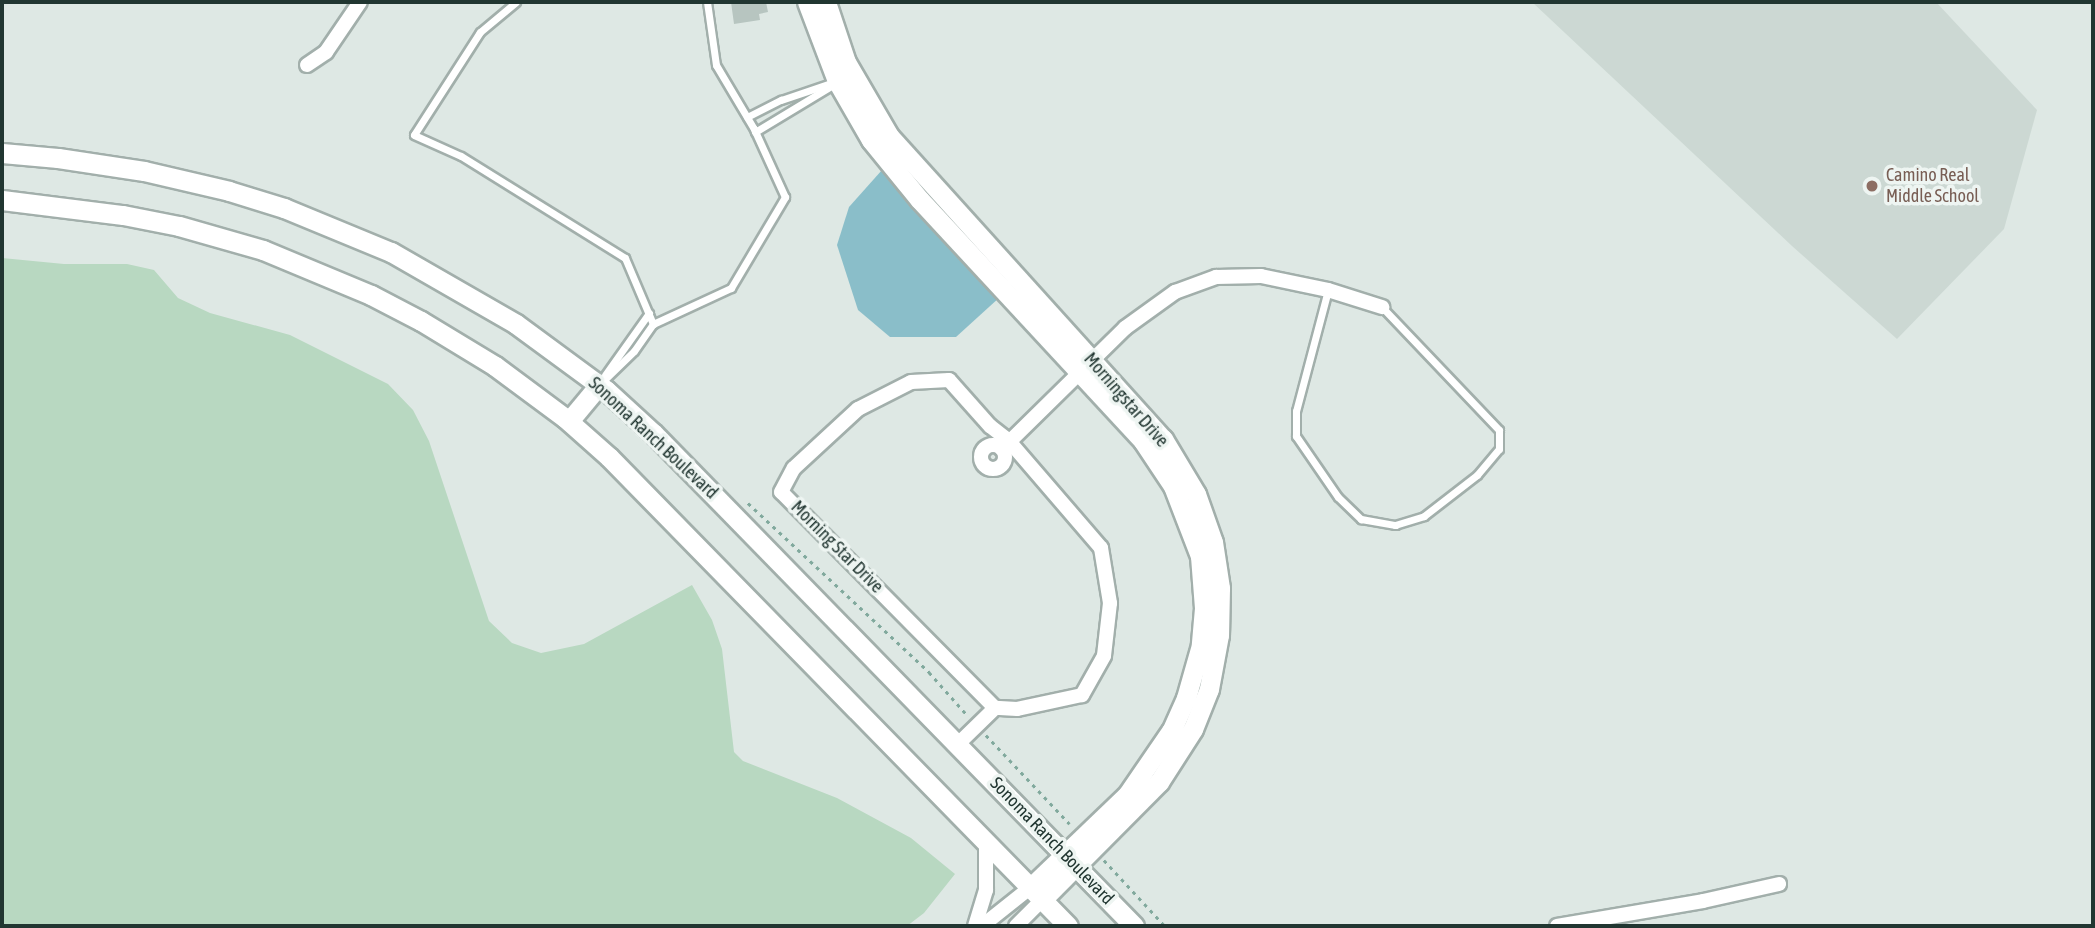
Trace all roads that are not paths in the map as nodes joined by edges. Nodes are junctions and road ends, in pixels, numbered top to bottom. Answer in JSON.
{"nodes":[{"id":1,"x":360,"y":2,"type":"edge"},
{"id":2,"x":516,"y":2,"type":"edge"},
{"id":3,"x":707,"y":2,"type":"edge"},
{"id":4,"x":807,"y":2,"type":"edge"},
{"id":5,"x":826,"y":2,"type":"edge"},
{"id":6,"x":307,"y":65,"type":"dead end"},
{"id":7,"x":845,"y":78,"type":"junction"},
{"id":8,"x":747,"y":117,"type":"junction"},
{"id":9,"x":755,"y":132,"type":"junction"},
{"id":10,"x":2,"y":153,"type":"edge"},
{"id":11,"x":2,"y":200,"type":"edge"},
{"id":12,"x":1328,"y":290,"type":"junction"},
{"id":13,"x":1382,"y":307,"type":"joint"},
{"id":14,"x":649,"y":313,"type":"junction"},
{"id":15,"x":653,"y":324,"type":"junction"},
{"id":16,"x":1087,"y":367,"type":"junction"},
{"id":17,"x":599,"y":385,"type":"junction"},
{"id":18,"x":569,"y":421,"type":"junction"},
{"id":19,"x":1005,"y":445,"type":"junction"},
{"id":20,"x":995,"y":708,"type":"junction"},
{"id":21,"x":958,"y":744,"type":"junction"},
{"id":22,"x":986,"y":843,"type":"junction"},
{"id":23,"x":1072,"y":860,"type":"junction"},
{"id":24,"x":1779,"y":884,"type":"dead end"},
{"id":25,"x":1037,"y":893,"type":"junction"},
{"id":26,"x":975,"y":926,"type":"edge"},
{"id":27,"x":982,"y":926,"type":"edge"},
{"id":28,"x":1016,"y":926,"type":"edge"},
{"id":29,"x":1068,"y":926,"type":"edge"},
{"id":30,"x":1134,"y":926,"type":"edge"},
{"id":31,"x":1557,"y":926,"type":"edge"}],
"edges":[{"from":1,"to":6,"type":"street"},
{"from":2,"to":14,"type":"lane"},
{"from":3,"to":8,"type":"lane"},
{"from":4,"to":7,"type":"main road","name":"Morningstar Drive"},
{"from":5,"to":7,"type":"main road","name":"Morningstar Drive"},
{"from":7,"to":8,"type":"lane"},
{"from":7,"to":9,"type":"lane"},
{"from":7,"to":16,"type":"main road","name":"Morningstar Drive"},
{"from":8,"to":9,"type":"lane"},
{"from":9,"to":15,"type":"lane"},
{"from":10,"to":17,"type":"main road","name":"Sonoma Ranch Boulevard"},
{"from":11,"to":18,"type":"main road"},
{"from":12,"to":13,"type":"street"},
{"from":12,"to":13,"type":"lane"},
{"from":12,"to":16,"type":"street"},
{"from":14,"to":15,"type":"lane"},
{"from":14,"to":17,"type":"lane"},
{"from":15,"to":17,"type":"lane"},
{"from":16,"to":19,"type":"street"},
{"from":16,"to":23,"type":"main road","name":"Morningstar Drive"},
{"from":17,"to":18,"type":"main road"},
{"from":17,"to":21,"type":"main road","name":"Sonoma Ranch Boulevard"},
{"from":18,"to":22,"type":"main road"},
{"from":19,"to":20,"type":"street"},
{"from":19,"to":20,"type":"street","name":"Morning Star Drive"},
{"from":20,"to":21,"type":"street"},
{"from":21,"to":23,"type":"main road","name":"Sonoma Ranch Boulevard"},
{"from":22,"to":25,"type":"main road"},
{"from":22,"to":26,"type":"street"},
{"from":23,"to":25,"type":"main road","name":"Morningstar Drive"},
{"from":23,"to":30,"type":"main road","name":"Sonoma Ranch Boulevard"},
{"from":24,"to":31,"type":"street"},
{"from":25,"to":27,"type":"street"},
{"from":25,"to":28,"type":"street"},
{"from":25,"to":29,"type":"main road"}]}
